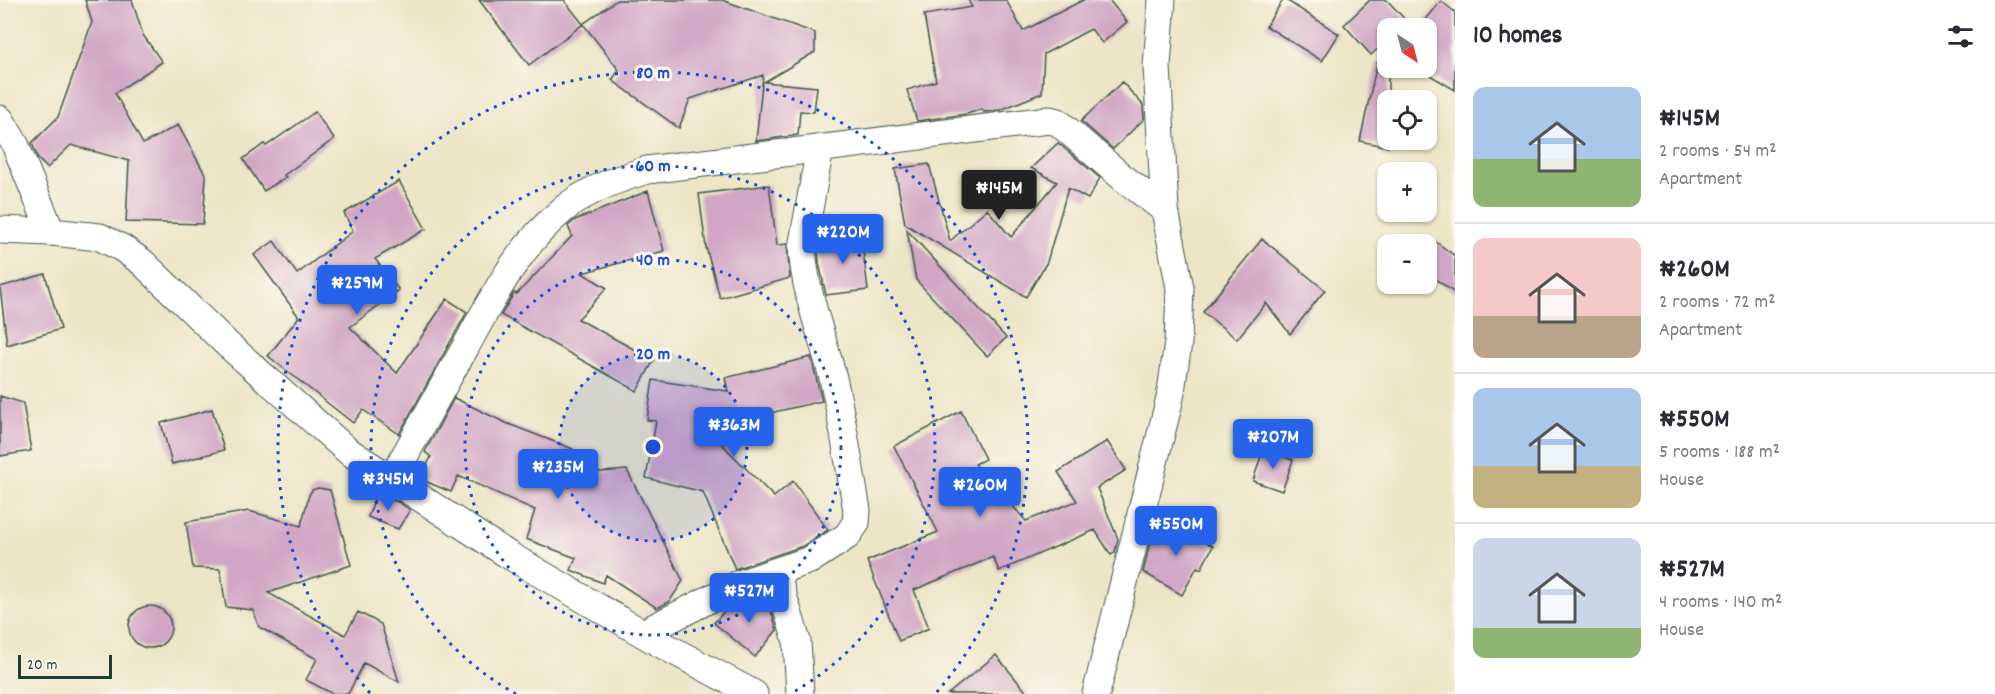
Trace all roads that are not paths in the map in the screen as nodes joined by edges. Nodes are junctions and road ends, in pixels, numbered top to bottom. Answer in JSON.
{"nodes":[{"id":1,"x":1162,"y":0,"type":"edge"},
{"id":2,"x":0,"y":119,"type":"edge"},
{"id":3,"x":820,"y":148,"type":"junction"},
{"id":4,"x":1165,"y":210,"type":"junction"},
{"id":5,"x":0,"y":230,"type":"edge"},
{"id":6,"x":51,"y":232,"type":"junction"},
{"id":7,"x":392,"y":479,"type":"junction"},
{"id":8,"x":776,"y":573,"type":"junction"},
{"id":9,"x":643,"y":633,"type":"junction"},
{"id":10,"x":754,"y":694,"type":"edge"},
{"id":11,"x":800,"y":694,"type":"edge"},
{"id":12,"x":1096,"y":694,"type":"edge"}],
"edges":[{"from":1,"to":4,"type":"street"},
{"from":2,"to":6,"type":"street"},
{"from":3,"to":4,"type":"street"},
{"from":3,"to":7,"type":"street"},
{"from":3,"to":8,"type":"street"},
{"from":4,"to":12,"type":"street"},
{"from":5,"to":6,"type":"street"},
{"from":6,"to":7,"type":"street"},
{"from":7,"to":9,"type":"street"},
{"from":8,"to":9,"type":"street"},
{"from":8,"to":11,"type":"street"},
{"from":9,"to":10,"type":"street"}]}
